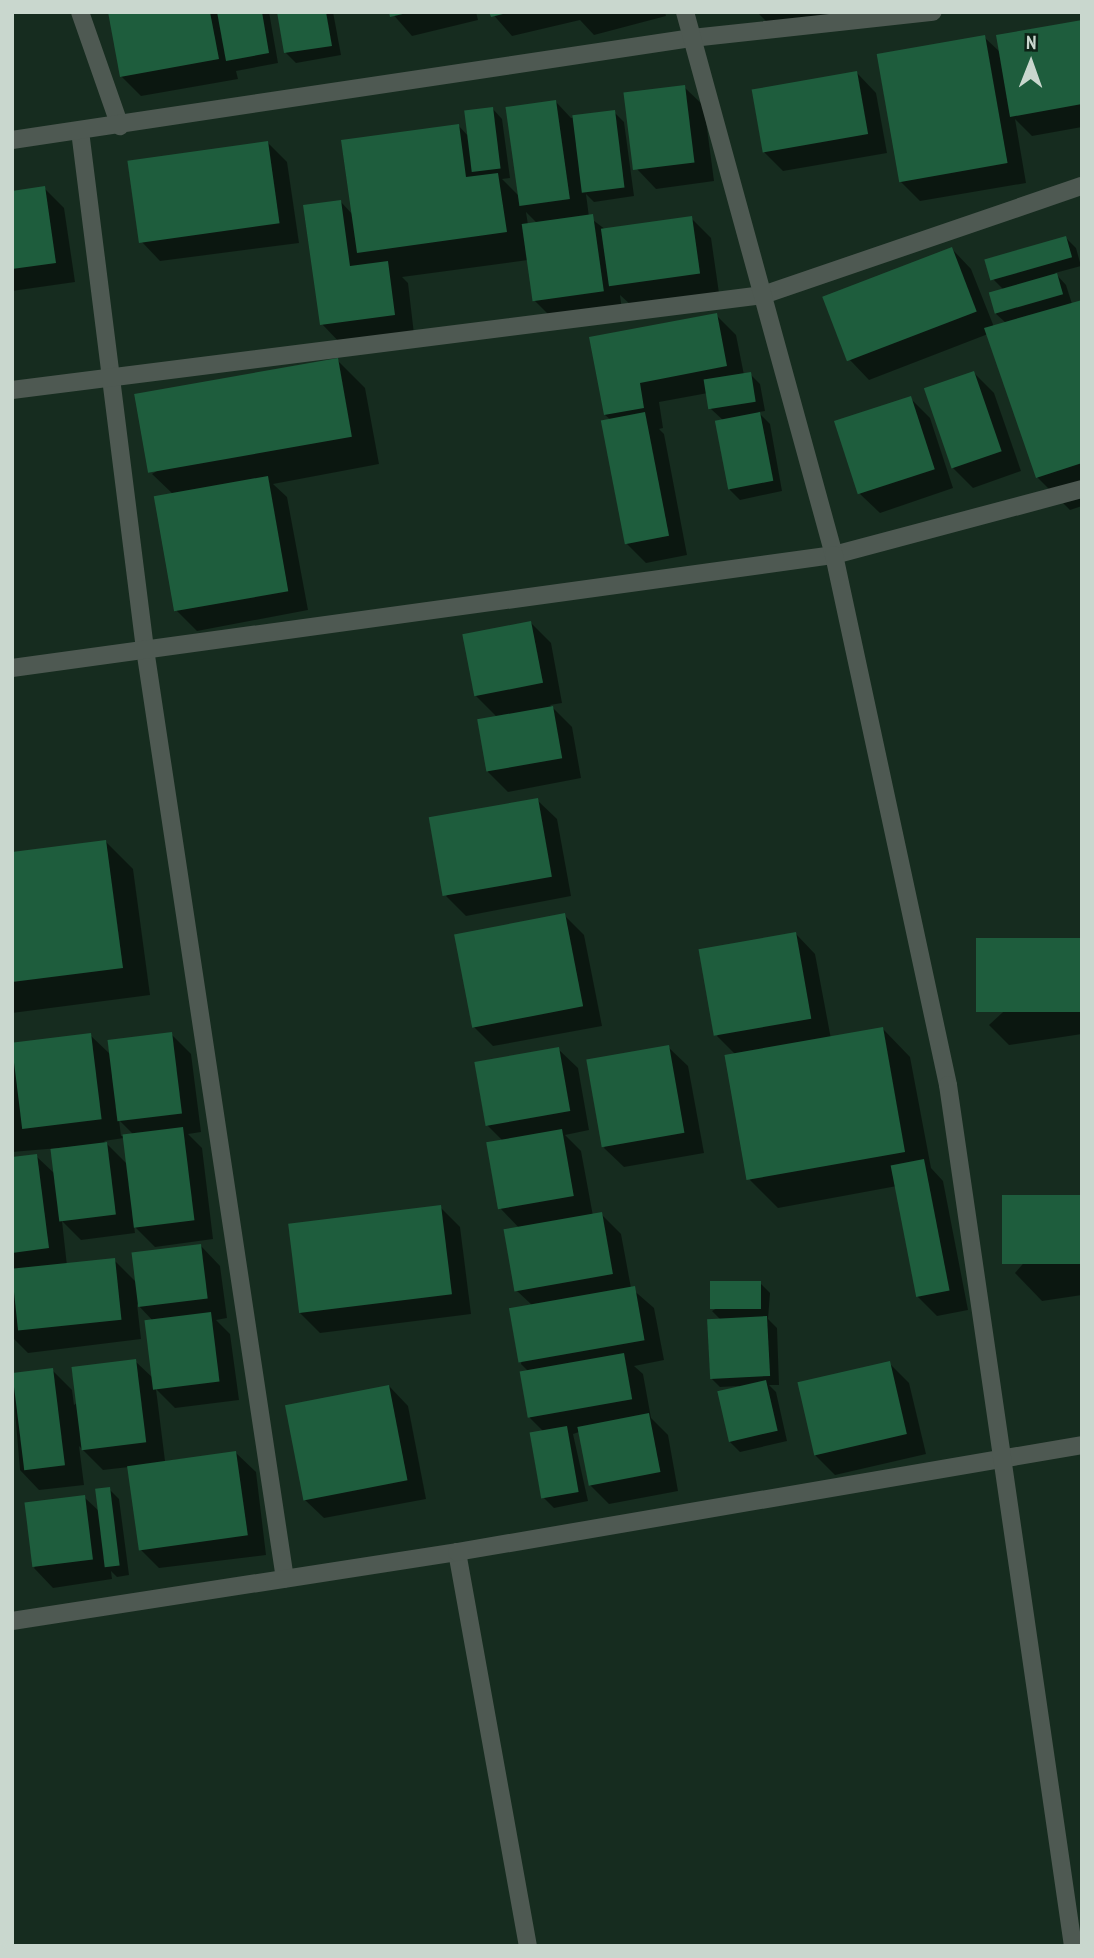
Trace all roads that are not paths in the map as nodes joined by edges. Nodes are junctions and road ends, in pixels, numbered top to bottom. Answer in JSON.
{"nodes":[{"id":1,"x":80,"y":12,"type":"edge"},
{"id":2,"x":685,"y":12,"type":"edge"},
{"id":3,"x":933,"y":12,"type":"edge"},
{"id":4,"x":692,"y":38,"type":"junction"},
{"id":5,"x":120,"y":126,"type":"junction"},
{"id":6,"x":80,"y":131,"type":"junction"},
{"id":7,"x":12,"y":140,"type":"edge"},
{"id":8,"x":1082,"y":186,"type":"edge"},
{"id":9,"x":763,"y":295,"type":"junction"},
{"id":10,"x":111,"y":377,"type":"junction"},
{"id":11,"x":12,"y":390,"type":"edge"},
{"id":12,"x":1082,"y":489,"type":"edge"},
{"id":13,"x":834,"y":555,"type":"junction"},
{"id":14,"x":145,"y":649,"type":"junction"},
{"id":15,"x":12,"y":668,"type":"edge"},
{"id":16,"x":1082,"y":1445,"type":"edge"},
{"id":17,"x":1003,"y":1460,"type":"junction"},
{"id":18,"x":457,"y":1552,"type":"junction"},
{"id":19,"x":285,"y":1579,"type":"junction"},
{"id":20,"x":12,"y":1621,"type":"edge"},
{"id":21,"x":528,"y":1946,"type":"edge"},
{"id":22,"x":1073,"y":1946,"type":"edge"}],
"edges":[{"from":1,"to":5,"type":"street"},
{"from":2,"to":4,"type":"street"},
{"from":3,"to":4,"type":"street"},
{"from":4,"to":5,"type":"street"},
{"from":4,"to":9,"type":"street"},
{"from":5,"to":6,"type":"street"},
{"from":6,"to":7,"type":"street"},
{"from":6,"to":10,"type":"street"},
{"from":8,"to":9,"type":"street"},
{"from":9,"to":10,"type":"street"},
{"from":9,"to":13,"type":"street"},
{"from":10,"to":11,"type":"street"},
{"from":10,"to":14,"type":"street"},
{"from":12,"to":13,"type":"street"},
{"from":13,"to":14,"type":"street"},
{"from":13,"to":17,"type":"street"},
{"from":14,"to":15,"type":"street"},
{"from":14,"to":19,"type":"street"},
{"from":16,"to":17,"type":"street"},
{"from":17,"to":18,"type":"street"},
{"from":17,"to":22,"type":"street"},
{"from":18,"to":19,"type":"street"},
{"from":18,"to":21,"type":"street"},
{"from":19,"to":20,"type":"street"}]}
